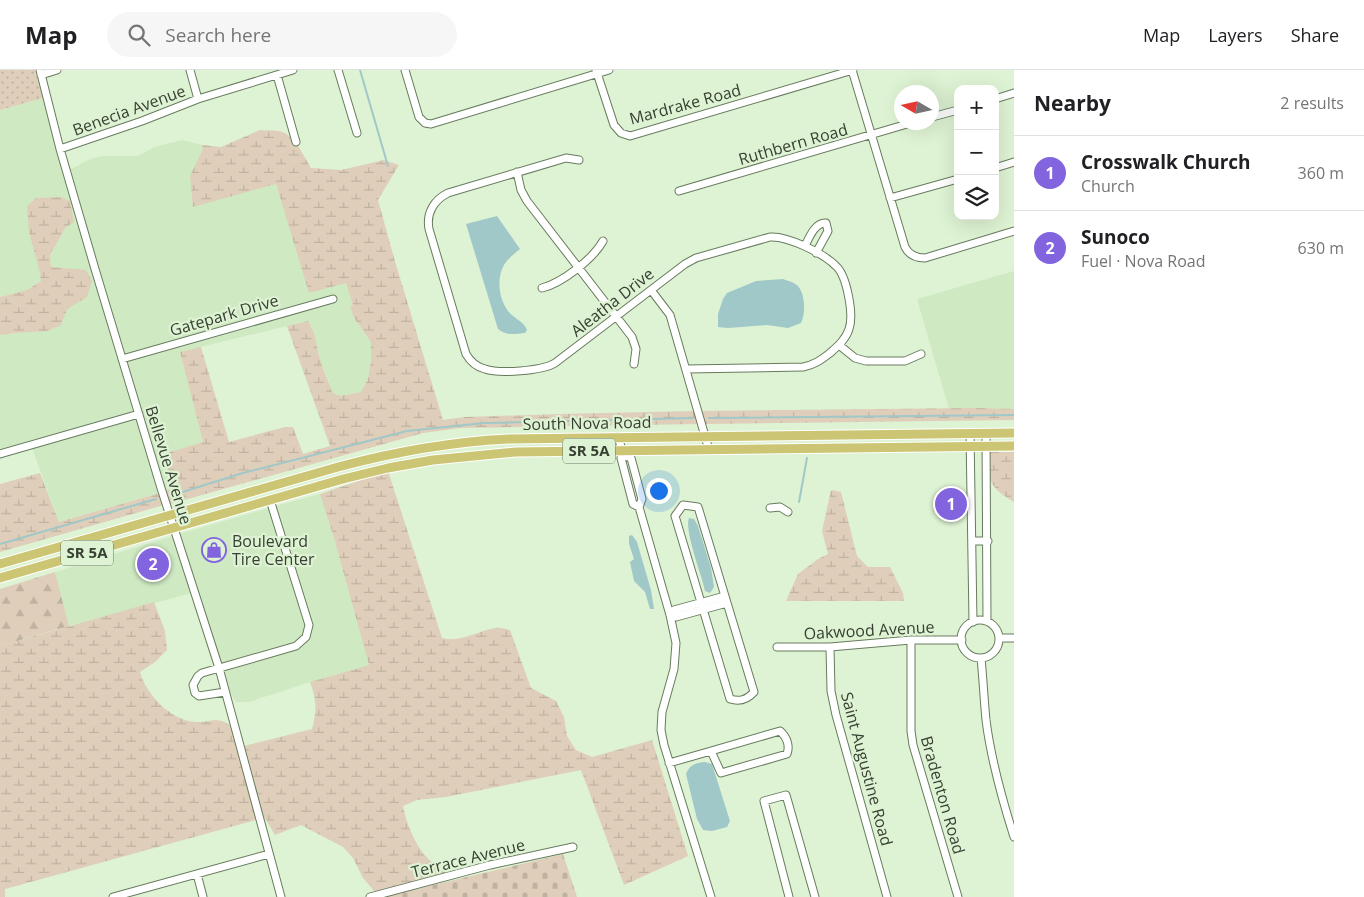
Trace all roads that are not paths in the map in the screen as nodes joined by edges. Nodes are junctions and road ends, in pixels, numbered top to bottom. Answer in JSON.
{"nodes":[{"id":1,"x":57,"y":70,"type":"edge"},
{"id":2,"x":190,"y":70,"type":"edge"},
{"id":3,"x":293,"y":70,"type":"edge"},
{"id":4,"x":338,"y":70,"type":"edge"},
{"id":5,"x":405,"y":70,"type":"edge"},
{"id":6,"x":609,"y":70,"type":"edge"},
{"id":7,"x":852,"y":70,"type":"edge"},
{"id":8,"x":40,"y":72,"type":"edge"},
{"id":9,"x":596,"y":72,"type":"edge"},
{"id":10,"x":277,"y":75,"type":"junction"},
{"id":11,"x":1014,"y":93,"type":"edge"},
{"id":12,"x":999,"y":98,"type":"edge"},
{"id":13,"x":198,"y":99,"type":"junction"},
{"id":14,"x":954,"y":111,"type":"edge"},
{"id":15,"x":939,"y":115,"type":"edge"},
{"id":16,"x":894,"y":128,"type":"edge"},
{"id":17,"x":356,"y":134,"type":"dead end"},
{"id":18,"x":871,"y":135,"type":"junction"},
{"id":19,"x":296,"y":142,"type":"dead end"},
{"id":20,"x":60,"y":149,"type":"junction"},
{"id":21,"x":579,"y":160,"type":"dead end"},
{"id":22,"x":1014,"y":162,"type":"edge"},
{"id":23,"x":999,"y":167,"type":"edge"},
{"id":24,"x":517,"y":172,"type":"junction"},
{"id":25,"x":954,"y":180,"type":"edge"},
{"id":26,"x":679,"y":191,"type":"dead end"},
{"id":27,"x":890,"y":198,"type":"junction"},
{"id":28,"x":1014,"y":231,"type":"edge"},
{"id":29,"x":603,"y":241,"type":"dead end"},
{"id":30,"x":804,"y":246,"type":"junction"},
{"id":31,"x":816,"y":253,"type":"junction"},
{"id":32,"x":578,"y":267,"type":"junction"},
{"id":33,"x":542,"y":288,"type":"dead end"},
{"id":34,"x":652,"y":290,"type":"junction"},
{"id":35,"x":333,"y":299,"type":"dead end"},
{"id":36,"x":617,"y":316,"type":"junction"},
{"id":37,"x":839,"y":345,"type":"junction"},
{"id":38,"x":921,"y":354,"type":"dead end"},
{"id":39,"x":122,"y":359,"type":"junction"},
{"id":40,"x":634,"y":364,"type":"dead end"},
{"id":41,"x":686,"y":369,"type":"junction"},
{"id":42,"x":139,"y":414,"type":"junction"},
{"id":43,"x":970,"y":433,"type":"junction"},
{"id":44,"x":986,"y":433,"type":"junction"},
{"id":45,"x":1014,"y":433,"type":"edge"},
{"id":46,"x":842,"y":435,"type":"junction"},
{"id":47,"x":706,"y":436,"type":"junction"},
{"id":48,"x":618,"y":437,"type":"junction"},
{"id":49,"x":461,"y":443,"type":"junction"},
{"id":50,"x":1014,"y":446,"type":"edge"},
{"id":51,"x":970,"y":447,"type":"junction"},
{"id":52,"x":986,"y":447,"type":"junction"},
{"id":53,"x":841,"y":448,"type":"junction"},
{"id":54,"x":708,"y":450,"type":"junction"},
{"id":55,"x":623,"y":453,"type":"junction"},
{"id":56,"x":0,"y":454,"type":"edge"},
{"id":57,"x":462,"y":456,"type":"junction"},
{"id":58,"x":270,"y":500,"type":"junction"},
{"id":59,"x":770,"y":508,"type":"dead end"},
{"id":60,"x":788,"y":512,"type":"dead end"},
{"id":61,"x":170,"y":515,"type":"junction"},
{"id":62,"x":174,"y":528,"type":"junction"},
{"id":63,"x":972,"y":541,"type":"junction"},
{"id":64,"x":988,"y":541,"type":"junction"},
{"id":65,"x":0,"y":564,"type":"edge"},
{"id":66,"x":0,"y":578,"type":"edge"},
{"id":67,"x":726,"y":600,"type":"junction"},
{"id":68,"x":701,"y":607,"type":"junction"},
{"id":69,"x":670,"y":615,"type":"junction"},
{"id":70,"x":987,"y":621,"type":"junction"},
{"id":71,"x":973,"y":622,"type":"junction"},
{"id":72,"x":999,"y":638,"type":"junction"},
{"id":73,"x":1014,"y":638,"type":"edge"},
{"id":74,"x":911,"y":640,"type":"junction"},
{"id":75,"x":962,"y":640,"type":"junction"},
{"id":76,"x":777,"y":647,"type":"dead end"},
{"id":77,"x":830,"y":647,"type":"junction"},
{"id":78,"x":981,"y":658,"type":"junction"},
{"id":79,"x":219,"y":668,"type":"junction"},
{"id":80,"x":225,"y":692,"type":"junction"},
{"id":81,"x":711,"y":751,"type":"junction"},
{"id":82,"x":669,"y":763,"type":"junction"},
{"id":83,"x":1014,"y":837,"type":"edge"},
{"id":84,"x":573,"y":847,"type":"dead end"},
{"id":85,"x":269,"y":854,"type":"junction"},
{"id":86,"x":197,"y":874,"type":"junction"},
{"id":87,"x":112,"y":897,"type":"edge"},
{"id":88,"x":204,"y":897,"type":"edge"},
{"id":89,"x":281,"y":897,"type":"edge"},
{"id":90,"x":370,"y":897,"type":"edge"},
{"id":91,"x":711,"y":897,"type":"edge"},
{"id":92,"x":789,"y":897,"type":"edge"},
{"id":93,"x":815,"y":897,"type":"edge"},
{"id":94,"x":886,"y":897,"type":"edge"},
{"id":95,"x":958,"y":897,"type":"edge"}],
"edges":[{"from":1,"to":8,"type":"street"},
{"from":2,"to":13,"type":"street"},
{"from":3,"to":10,"type":"street","name":"Benecia Avenue"},
{"from":4,"to":17,"type":"street"},
{"from":5,"to":9,"type":"street"},
{"from":6,"to":9,"type":"street"},
{"from":7,"to":9,"type":"street","name":"Mardrake Road"},
{"from":7,"to":18,"type":"street"},
{"from":8,"to":20,"type":"street","name":"Bellevue Avenue"},
{"from":10,"to":13,"type":"street","name":"Benecia Avenue"},
{"from":10,"to":19,"type":"street"},
{"from":11,"to":12,"type":"street"},
{"from":13,"to":20,"type":"street","name":"Benecia Avenue"},
{"from":14,"to":15,"type":"street"},
{"from":16,"to":18,"type":"street","name":"Ruthbern Road"},
{"from":18,"to":26,"type":"street","name":"Ruthbern Road"},
{"from":18,"to":27,"type":"street"},
{"from":20,"to":39,"type":"street","name":"Bellevue Avenue"},
{"from":21,"to":24,"type":"street","name":"Aleatha Drive"},
{"from":22,"to":23,"type":"street"},
{"from":24,"to":32,"type":"street"},
{"from":24,"to":36,"type":"street","name":"Aleatha Drive"},
{"from":25,"to":27,"type":"street"},
{"from":27,"to":28,"type":"street"},
{"from":29,"to":32,"type":"street"},
{"from":30,"to":31,"type":"street","name":"Aleatha Drive"},
{"from":30,"to":31,"type":"street"},
{"from":30,"to":34,"type":"street","name":"Aleatha Drive"},
{"from":31,"to":37,"type":"street","name":"Aleatha Drive"},
{"from":32,"to":33,"type":"street"},
{"from":32,"to":36,"type":"street"},
{"from":34,"to":36,"type":"street","name":"Aleatha Drive"},
{"from":34,"to":41,"type":"street"},
{"from":35,"to":39,"type":"street","name":"Gatepark Drive"},
{"from":36,"to":40,"type":"street"},
{"from":37,"to":38,"type":"street"},
{"from":37,"to":41,"type":"street","name":"Aleatha Drive"},
{"from":39,"to":42,"type":"street","name":"Bellevue Avenue"},
{"from":41,"to":47,"type":"street"},
{"from":42,"to":56,"type":"street"},
{"from":42,"to":61,"type":"street","name":"Bellevue Avenue"},
{"from":43,"to":44,"type":"main road","name":"South Nova Road","number":"SR 5A"},
{"from":43,"to":46,"type":"main road","name":"South Nova Road","number":"SR 5A"},
{"from":43,"to":51,"type":"street"},
{"from":44,"to":45,"type":"main road","name":"South Nova Road","number":"SR 5A"},
{"from":44,"to":52,"type":"street"},
{"from":46,"to":47,"type":"main road","name":"South Nova Road","number":"SR 5A"},
{"from":46,"to":53,"type":"street"},
{"from":47,"to":48,"type":"main road","name":"South Nova Road","number":"SR 5A"},
{"from":47,"to":54,"type":"street"},
{"from":48,"to":49,"type":"main road","name":"South Nova Road","number":"SR 5A"},
{"from":48,"to":55,"type":"street"},
{"from":49,"to":57,"type":"street"},
{"from":49,"to":61,"type":"main road","name":"South Nova Road","number":"SR 5A"},
{"from":50,"to":52,"type":"main road","name":"South Nova Road","number":"SR 5A"},
{"from":51,"to":52,"type":"main road","name":"South Nova Road","number":"SR 5A"},
{"from":51,"to":53,"type":"main road","name":"South Nova Road","number":"SR 5A"},
{"from":51,"to":63,"type":"street"},
{"from":52,"to":64,"type":"street"},
{"from":53,"to":54,"type":"main road","name":"South Nova Road","number":"SR 5A"},
{"from":54,"to":55,"type":"main road","name":"South Nova Road","number":"SR 5A"},
{"from":55,"to":57,"type":"main road","name":"South Nova Road","number":"SR 5A"},
{"from":55,"to":69,"type":"street"},
{"from":57,"to":58,"type":"main road","name":"South Nova Road","number":"SR 5A"},
{"from":58,"to":62,"type":"main road","name":"South Nova Road","number":"SR 5A"},
{"from":58,"to":79,"type":"street"},
{"from":59,"to":60,"type":"street"},
{"from":61,"to":62,"type":"street","name":"Bellevue Avenue"},
{"from":61,"to":65,"type":"main road","number":"SR 5A"},
{"from":62,"to":66,"type":"main road","number":"SR 5A"},
{"from":62,"to":79,"type":"street","name":"Bellevue Avenue"},
{"from":63,"to":64,"type":"street"},
{"from":63,"to":71,"type":"street"},
{"from":64,"to":70,"type":"street"},
{"from":67,"to":68,"type":"street"},
{"from":67,"to":68,"type":"street"},
{"from":67,"to":68,"type":"street"},
{"from":68,"to":69,"type":"street"},
{"from":69,"to":82,"type":"street"},
{"from":70,"to":71,"type":"street"},
{"from":70,"to":72,"type":"street"},
{"from":71,"to":75,"type":"street"},
{"from":72,"to":73,"type":"street"},
{"from":72,"to":78,"type":"street"},
{"from":74,"to":75,"type":"street","name":"Oakwood Avenue"},
{"from":74,"to":77,"type":"street","name":"Oakwood Avenue"},
{"from":74,"to":95,"type":"street","name":"Bradenton Road"},
{"from":75,"to":78,"type":"street"},
{"from":76,"to":77,"type":"street","name":"Oakwood Avenue"},
{"from":77,"to":94,"type":"street","name":"Saint Augustine Road"},
{"from":78,"to":83,"type":"street"},
{"from":79,"to":80,"type":"street","name":"Bellevue Avenue"},
{"from":79,"to":80,"type":"street"},
{"from":80,"to":85,"type":"street","name":"Bellevue Avenue"},
{"from":81,"to":81,"type":"street"},
{"from":81,"to":82,"type":"street"},
{"from":82,"to":91,"type":"street"},
{"from":84,"to":90,"type":"street","name":"Terrace Avenue"},
{"from":85,"to":86,"type":"street"},
{"from":85,"to":89,"type":"street","name":"Bellevue Avenue"},
{"from":86,"to":87,"type":"street"},
{"from":86,"to":88,"type":"street"},
{"from":92,"to":93,"type":"street"}]}
